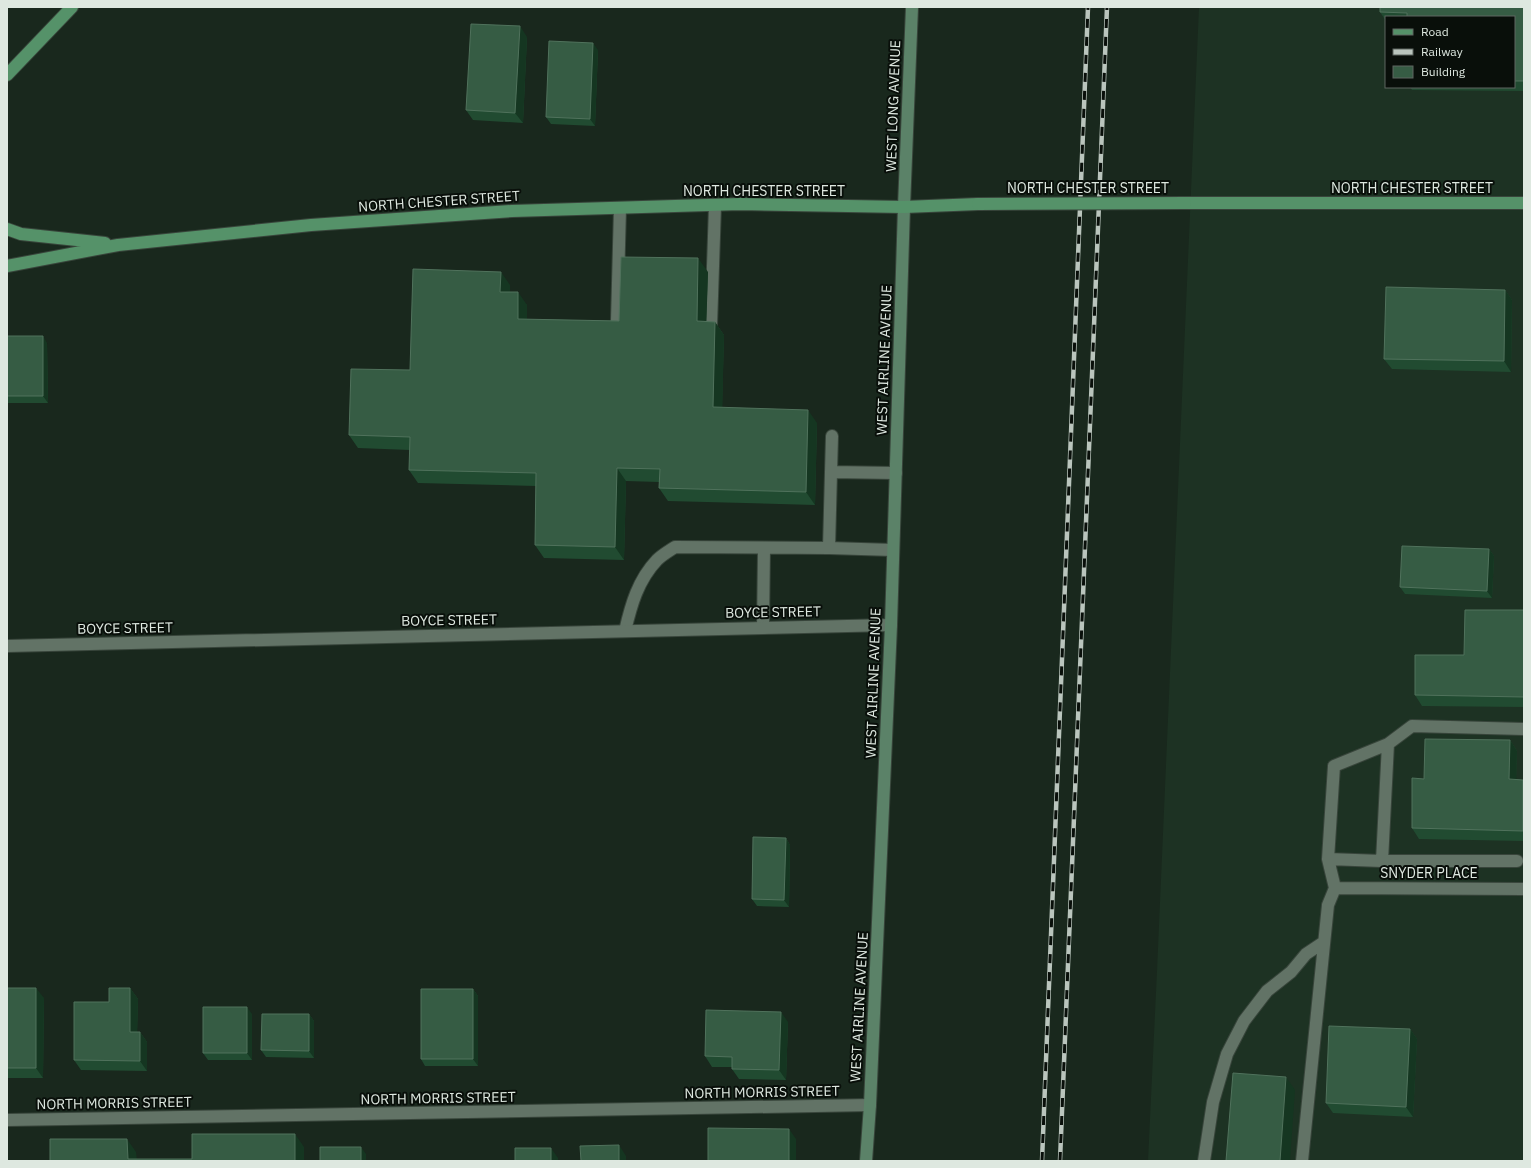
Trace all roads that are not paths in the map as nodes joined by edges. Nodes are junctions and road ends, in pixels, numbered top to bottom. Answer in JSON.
{"nodes":[{"id":1,"x":72,"y":7,"type":"edge"},
{"id":2,"x":912,"y":7,"type":"edge"},
{"id":3,"x":7,"y":75,"type":"edge"},
{"id":4,"x":1524,"y":203,"type":"edge"},
{"id":5,"x":715,"y":206,"type":"junction"},
{"id":6,"x":904,"y":207,"type":"junction"},
{"id":7,"x":620,"y":208,"type":"junction"},
{"id":8,"x":7,"y":229,"type":"edge"},
{"id":9,"x":118,"y":245,"type":"junction"},
{"id":10,"x":7,"y":266,"type":"edge"},
{"id":11,"x":617,"y":321,"type":"edge"},
{"id":12,"x":711,"y":326,"type":"edge"},
{"id":13,"x":832,"y":436,"type":"dead end"},
{"id":14,"x":831,"y":472,"type":"junction"},
{"id":15,"x":896,"y":473,"type":"junction"},
{"id":16,"x":764,"y":548,"type":"junction"},
{"id":17,"x":829,"y":548,"type":"junction"},
{"id":18,"x":893,"y":550,"type":"junction"},
{"id":19,"x":891,"y":625,"type":"junction"},
{"id":20,"x":763,"y":628,"type":"junction"},
{"id":21,"x":625,"y":631,"type":"junction"},
{"id":22,"x":7,"y":646,"type":"edge"},
{"id":23,"x":1524,"y":729,"type":"edge"},
{"id":24,"x":1388,"y":744,"type":"junction"},
{"id":25,"x":1328,"y":859,"type":"junction"},
{"id":26,"x":1382,"y":861,"type":"junction"},
{"id":27,"x":1517,"y":861,"type":"dead end"},
{"id":28,"x":1335,"y":888,"type":"junction"},
{"id":29,"x":1524,"y":889,"type":"edge"},
{"id":30,"x":1324,"y":942,"type":"junction"},
{"id":31,"x":870,"y":1105,"type":"junction"},
{"id":32,"x":7,"y":1120,"type":"edge"},
{"id":33,"x":866,"y":1161,"type":"edge"},
{"id":34,"x":1204,"y":1161,"type":"edge"},
{"id":35,"x":1302,"y":1161,"type":"edge"}],
"edges":[{"from":1,"to":3,"type":"main road"},
{"from":2,"to":6,"type":"main road","name":"WEST LONG AVENUE"},
{"from":4,"to":6,"type":"main road","name":"NORTH CHESTER STREET","bridge":true},
{"from":5,"to":6,"type":"main road","name":"NORTH CHESTER STREET"},
{"from":5,"to":7,"type":"main road","name":"NORTH CHESTER STREET"},
{"from":5,"to":12,"type":"street"},
{"from":6,"to":15,"type":"main road","name":"WEST AIRLINE AVENUE"},
{"from":7,"to":9,"type":"main road","name":"NORTH CHESTER STREET"},
{"from":7,"to":11,"type":"street"},
{"from":8,"to":9,"type":"main road"},
{"from":9,"to":10,"type":"main road","name":"NORTH CHESTER STREET"},
{"from":13,"to":14,"type":"street"},
{"from":14,"to":15,"type":"street"},
{"from":14,"to":17,"type":"street"},
{"from":15,"to":18,"type":"main road","name":"WEST AIRLINE AVENUE"},
{"from":16,"to":17,"type":"street"},
{"from":16,"to":20,"type":"street"},
{"from":16,"to":21,"type":"street"},
{"from":17,"to":18,"type":"street"},
{"from":18,"to":19,"type":"main road","name":"WEST AIRLINE AVENUE"},
{"from":19,"to":20,"type":"street","name":"BOYCE STREET"},
{"from":19,"to":31,"type":"main road","name":"WEST AIRLINE AVENUE"},
{"from":20,"to":21,"type":"street","name":"BOYCE STREET"},
{"from":21,"to":22,"type":"street","name":"BOYCE STREET"},
{"from":23,"to":24,"type":"street"},
{"from":24,"to":25,"type":"street"},
{"from":24,"to":26,"type":"street"},
{"from":25,"to":26,"type":"street"},
{"from":25,"to":28,"type":"street"},
{"from":26,"to":27,"type":"street"},
{"from":28,"to":29,"type":"street","name":"SNYDER PLACE"},
{"from":28,"to":30,"type":"street"},
{"from":30,"to":34,"type":"street"},
{"from":30,"to":35,"type":"street"},
{"from":31,"to":32,"type":"street","name":"NORTH MORRIS STREET"},
{"from":31,"to":33,"type":"main road","name":"WEST AIRLINE AVENUE"}]}
